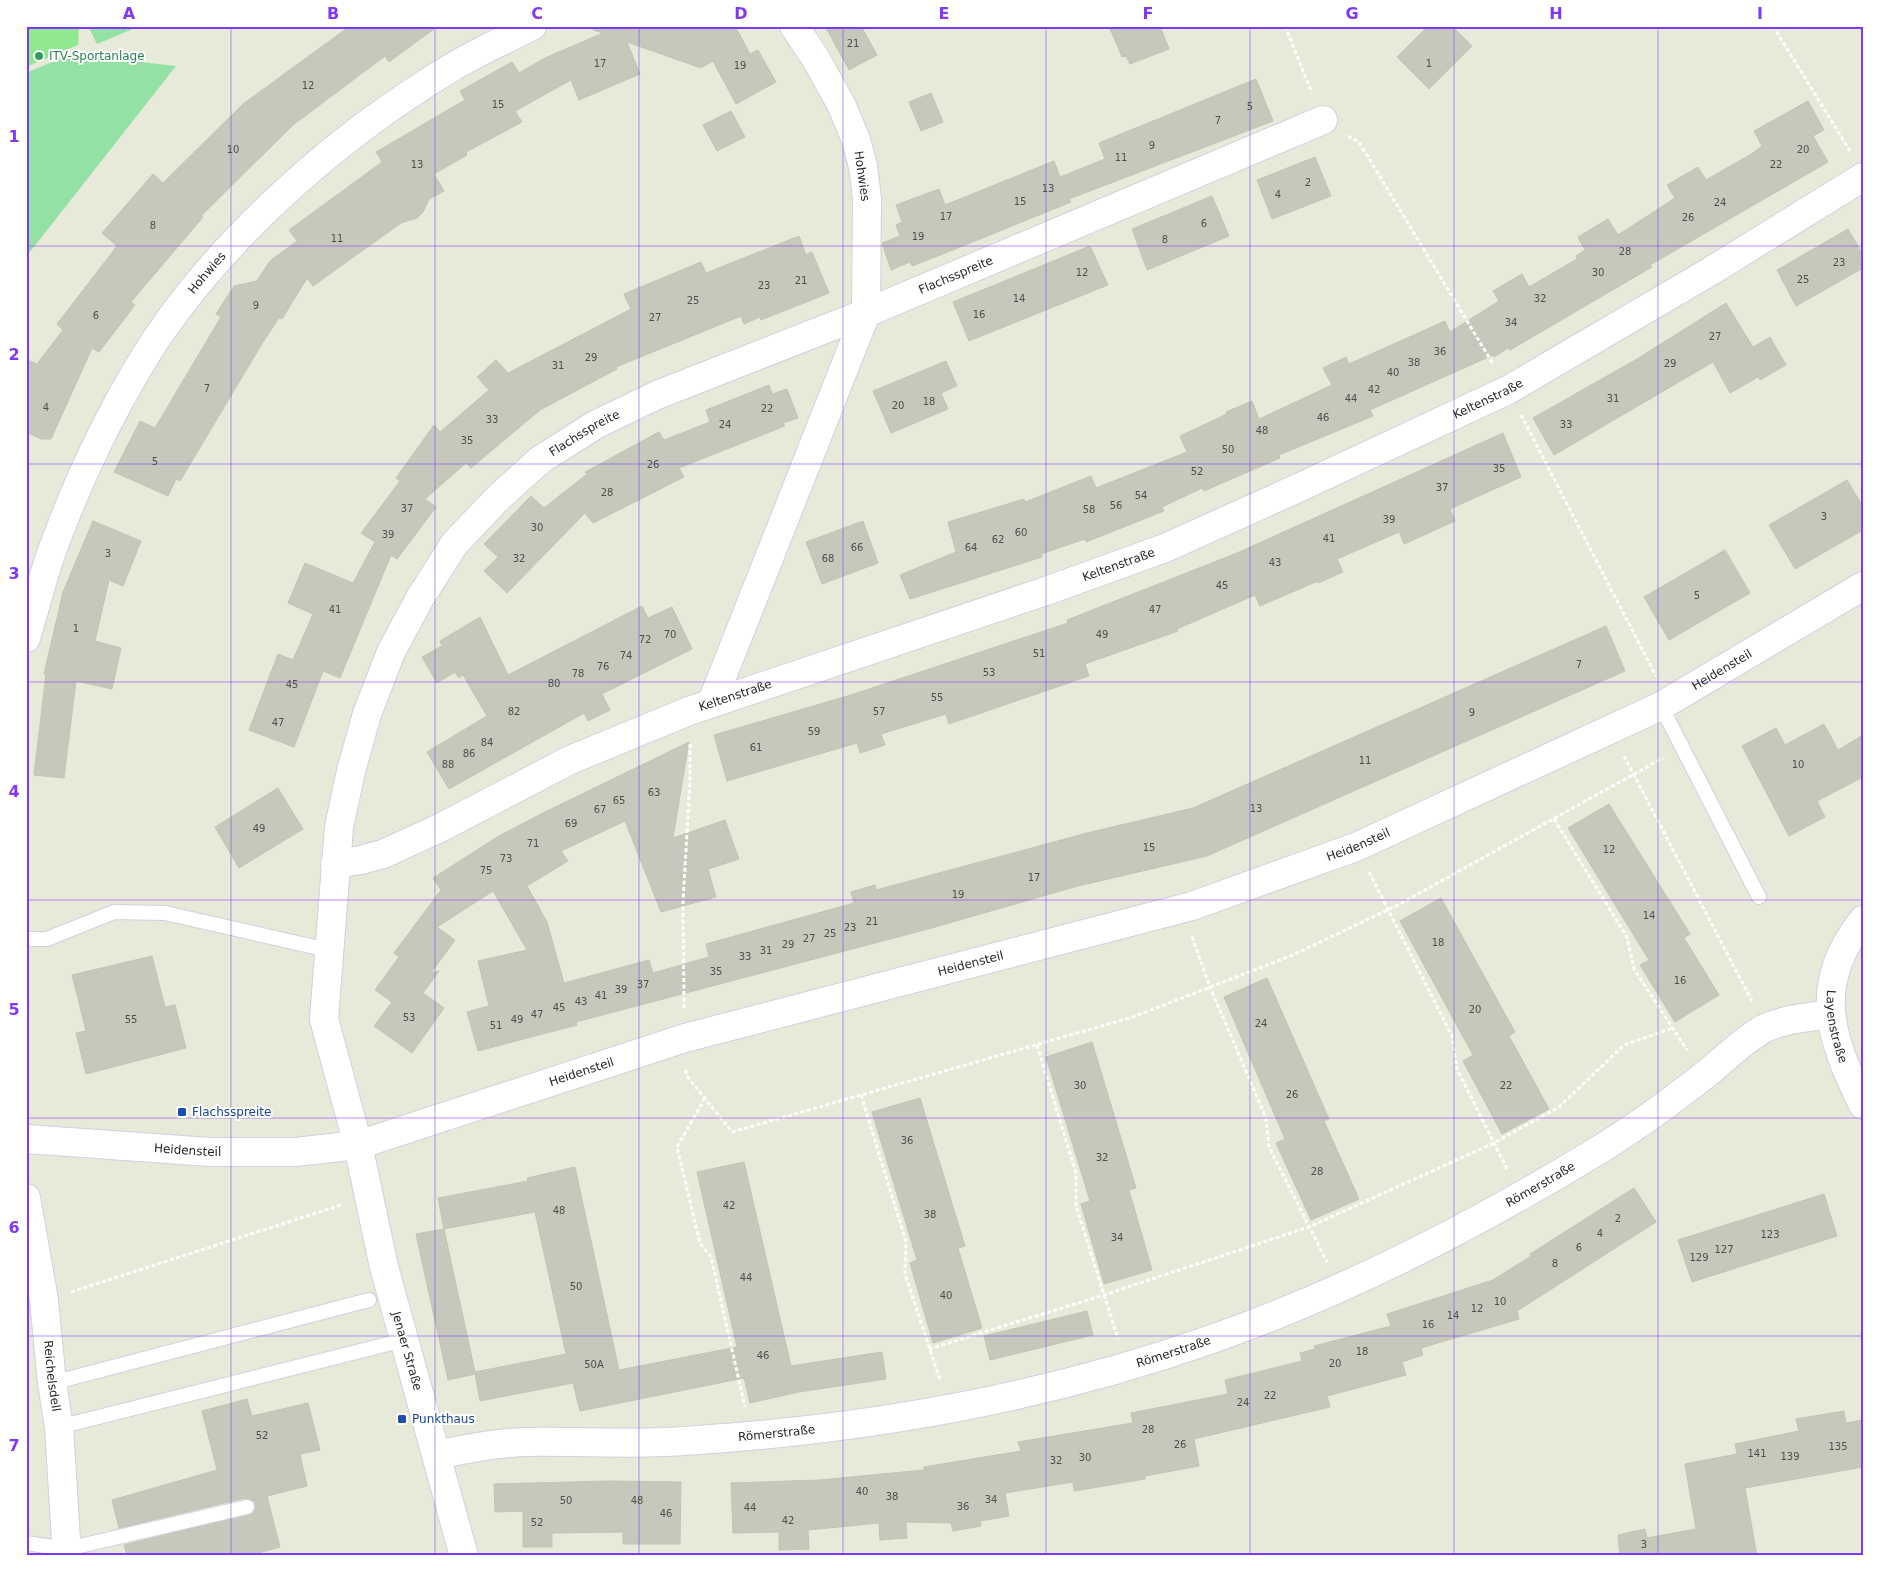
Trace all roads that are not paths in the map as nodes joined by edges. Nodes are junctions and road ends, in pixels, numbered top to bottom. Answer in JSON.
{"nodes":[{"id":1,"x":532,"y":26,"type":"edge"},
{"id":2,"x":794,"y":26,"type":"edge"},
{"id":3,"x":1323,"y":120,"type":"road end"},
{"id":4,"x":1863,"y":178,"type":"edge"},
{"id":5,"x":866,"y":313,"type":"junction"},
{"id":6,"x":1863,"y":586,"type":"edge"},
{"id":7,"x":26,"y":638,"type":"edge"},
{"id":8,"x":1661,"y":706,"type":"junction"},
{"id":9,"x":701,"y":707,"type":"junction"},
{"id":10,"x":335,"y":864,"type":"junction"},
{"id":11,"x":1759,"y":897,"type":"dead end"},
{"id":12,"x":1863,"y":920,"type":"edge"},
{"id":13,"x":26,"y":939,"type":"edge"},
{"id":14,"x":328,"y":950,"type":"junction"},
{"id":15,"x":1831,"y":1014,"type":"junction"},
{"id":16,"x":1863,"y":1106,"type":"edge"},
{"id":17,"x":26,"y":1140,"type":"edge"},
{"id":18,"x":358,"y":1145,"type":"junction"},
{"id":19,"x":26,"y":1198,"type":"edge"},
{"id":20,"x":369,"y":1300,"type":"dead end"},
{"id":21,"x":404,"y":1340,"type":"junction"},
{"id":22,"x":52,"y":1383,"type":"junction"},
{"id":23,"x":59,"y":1426,"type":"junction"},
{"id":24,"x":436,"y":1455,"type":"junction"},
{"id":25,"x":247,"y":1507,"type":"dead end"},
{"id":26,"x":26,"y":1543,"type":"edge"},
{"id":27,"x":67,"y":1552,"type":"edge"},
{"id":28,"x":464,"y":1556,"type":"edge"}],
"edges":[{"from":1,"to":7,"type":"street","name":"Hohwies"},
{"from":2,"to":5,"type":"street","name":"Hohwies"},
{"from":3,"to":5,"type":"street","name":"Flachsspreite"},
{"from":4,"to":9,"type":"street","name":"Keltenstraße"},
{"from":5,"to":9,"type":"street"},
{"from":5,"to":10,"type":"street","name":"Flachsspreite"},
{"from":6,"to":8,"type":"street","name":"Heidensteil"},
{"from":8,"to":11,"type":"lane"},
{"from":8,"to":18,"type":"street","name":"Heidensteil"},
{"from":9,"to":10,"type":"street","name":"Keltenstraße"},
{"from":10,"to":14,"type":"street","name":"Flachsspreite"},
{"from":12,"to":15,"type":"street","name":"Layenstraße"},
{"from":13,"to":14,"type":"lane"},
{"from":14,"to":18,"type":"street","name":"Flachsspreite"},
{"from":15,"to":16,"type":"street","name":"Layenstraße"},
{"from":15,"to":24,"type":"street","name":"Römerstraße"},
{"from":17,"to":18,"type":"street","name":"Heidensteil"},
{"from":18,"to":21,"type":"street","name":"Jenaer Straße"},
{"from":19,"to":22,"type":"street","name":"Reichelsdell"},
{"from":20,"to":22,"type":"lane"},
{"from":21,"to":23,"type":"lane"},
{"from":21,"to":24,"type":"street","name":"Jenaer Straße"},
{"from":22,"to":23,"type":"street","name":"Reichelsdell"},
{"from":23,"to":27,"type":"street","name":"Reichelsdell"},
{"from":24,"to":28,"type":"street","name":"Jenaer Straße"},
{"from":25,"to":27,"type":"lane"},
{"from":26,"to":27,"type":"lane"}]}
